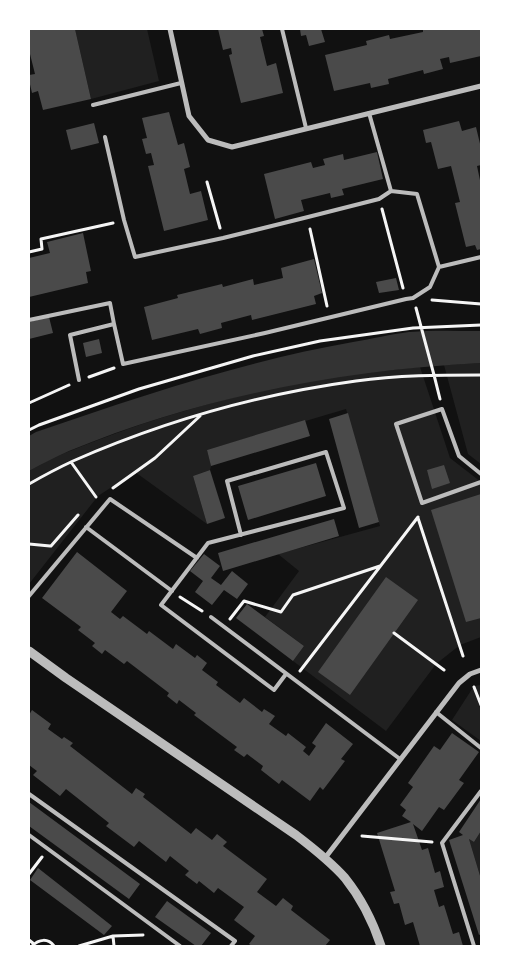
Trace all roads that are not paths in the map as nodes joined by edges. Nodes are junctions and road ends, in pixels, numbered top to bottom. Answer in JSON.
{"nodes":[{"id":1,"x":170,"y":29,"type":"edge"},
{"id":2,"x":282,"y":29,"type":"edge"},
{"id":3,"x":181,"y":83,"type":"junction"},
{"id":4,"x":481,"y":86,"type":"edge"},
{"id":5,"x":93,"y":106,"type":"dead end"},
{"id":6,"x":369,"y":113,"type":"junction"},
{"id":7,"x":306,"y":128,"type":"junction"},
{"id":8,"x":104,"y":137,"type":"dead end"},
{"id":9,"x":391,"y":191,"type":"junction"},
{"id":10,"x":481,"y":257,"type":"edge"},
{"id":11,"x":439,"y":267,"type":"junction"},
{"id":12,"x":29,"y":320,"type":"edge"},
{"id":13,"x":114,"y":324,"type":"junction"},
{"id":14,"x":79,"y":380,"type":"dead end"},
{"id":15,"x":481,"y":474,"type":"edge"},
{"id":16,"x":481,"y":482,"type":"edge"},
{"id":17,"x":86,"y":527,"type":"junction"},
{"id":18,"x":242,"y":535,"type":"junction"},
{"id":19,"x":198,"y":558,"type":"junction"},
{"id":20,"x":172,"y":591,"type":"junction"},
{"id":21,"x":29,"y":596,"type":"edge"},
{"id":22,"x":211,"y":617,"type":"road end"},
{"id":23,"x":29,"y":650,"type":"edge"},
{"id":24,"x":481,"y":670,"type":"edge"},
{"id":25,"x":286,"y":674,"type":"junction"},
{"id":26,"x":436,"y":712,"type":"junction"},
{"id":27,"x":481,"y":748,"type":"edge"},
{"id":28,"x":400,"y":759,"type":"junction"},
{"id":29,"x":481,"y":791,"type":"edge"},
{"id":30,"x":29,"y":794,"type":"edge"},
{"id":31,"x":29,"y":835,"type":"edge"},
{"id":32,"x":324,"y":858,"type":"junction"},
{"id":33,"x":180,"y":946,"type":"edge"},
{"id":34,"x":231,"y":946,"type":"edge"},
{"id":35,"x":381,"y":946,"type":"edge"},
{"id":36,"x":474,"y":946,"type":"edge"}],
"edges":[{"from":1,"to":3,"type":"street"},
{"from":2,"to":7,"type":"lane"},
{"from":3,"to":5,"type":"lane"},
{"from":3,"to":7,"type":"street"},
{"from":4,"to":6,"type":"street"},
{"from":6,"to":7,"type":"street"},
{"from":6,"to":9,"type":"lane"},
{"from":8,"to":9,"type":"lane"},
{"from":9,"to":11,"type":"lane"},
{"from":10,"to":11,"type":"lane"},
{"from":11,"to":13,"type":"lane"},
{"from":12,"to":13,"type":"lane"},
{"from":13,"to":14,"type":"lane"},
{"from":15,"to":16,"type":"lane"},
{"from":17,"to":19,"type":"lane"},
{"from":17,"to":20,"type":"lane"},
{"from":17,"to":21,"type":"lane"},
{"from":18,"to":18,"type":"lane"},
{"from":18,"to":19,"type":"lane"},
{"from":19,"to":20,"type":"lane"},
{"from":20,"to":25,"type":"lane"},
{"from":22,"to":25,"type":"lane"},
{"from":23,"to":32,"type":"street"},
{"from":24,"to":26,"type":"street"},
{"from":25,"to":28,"type":"lane"},
{"from":26,"to":27,"type":"lane"},
{"from":26,"to":28,"type":"street"},
{"from":28,"to":32,"type":"street"},
{"from":29,"to":36,"type":"lane"},
{"from":30,"to":34,"type":"lane"},
{"from":31,"to":33,"type":"lane"},
{"from":32,"to":35,"type":"street"}]}
